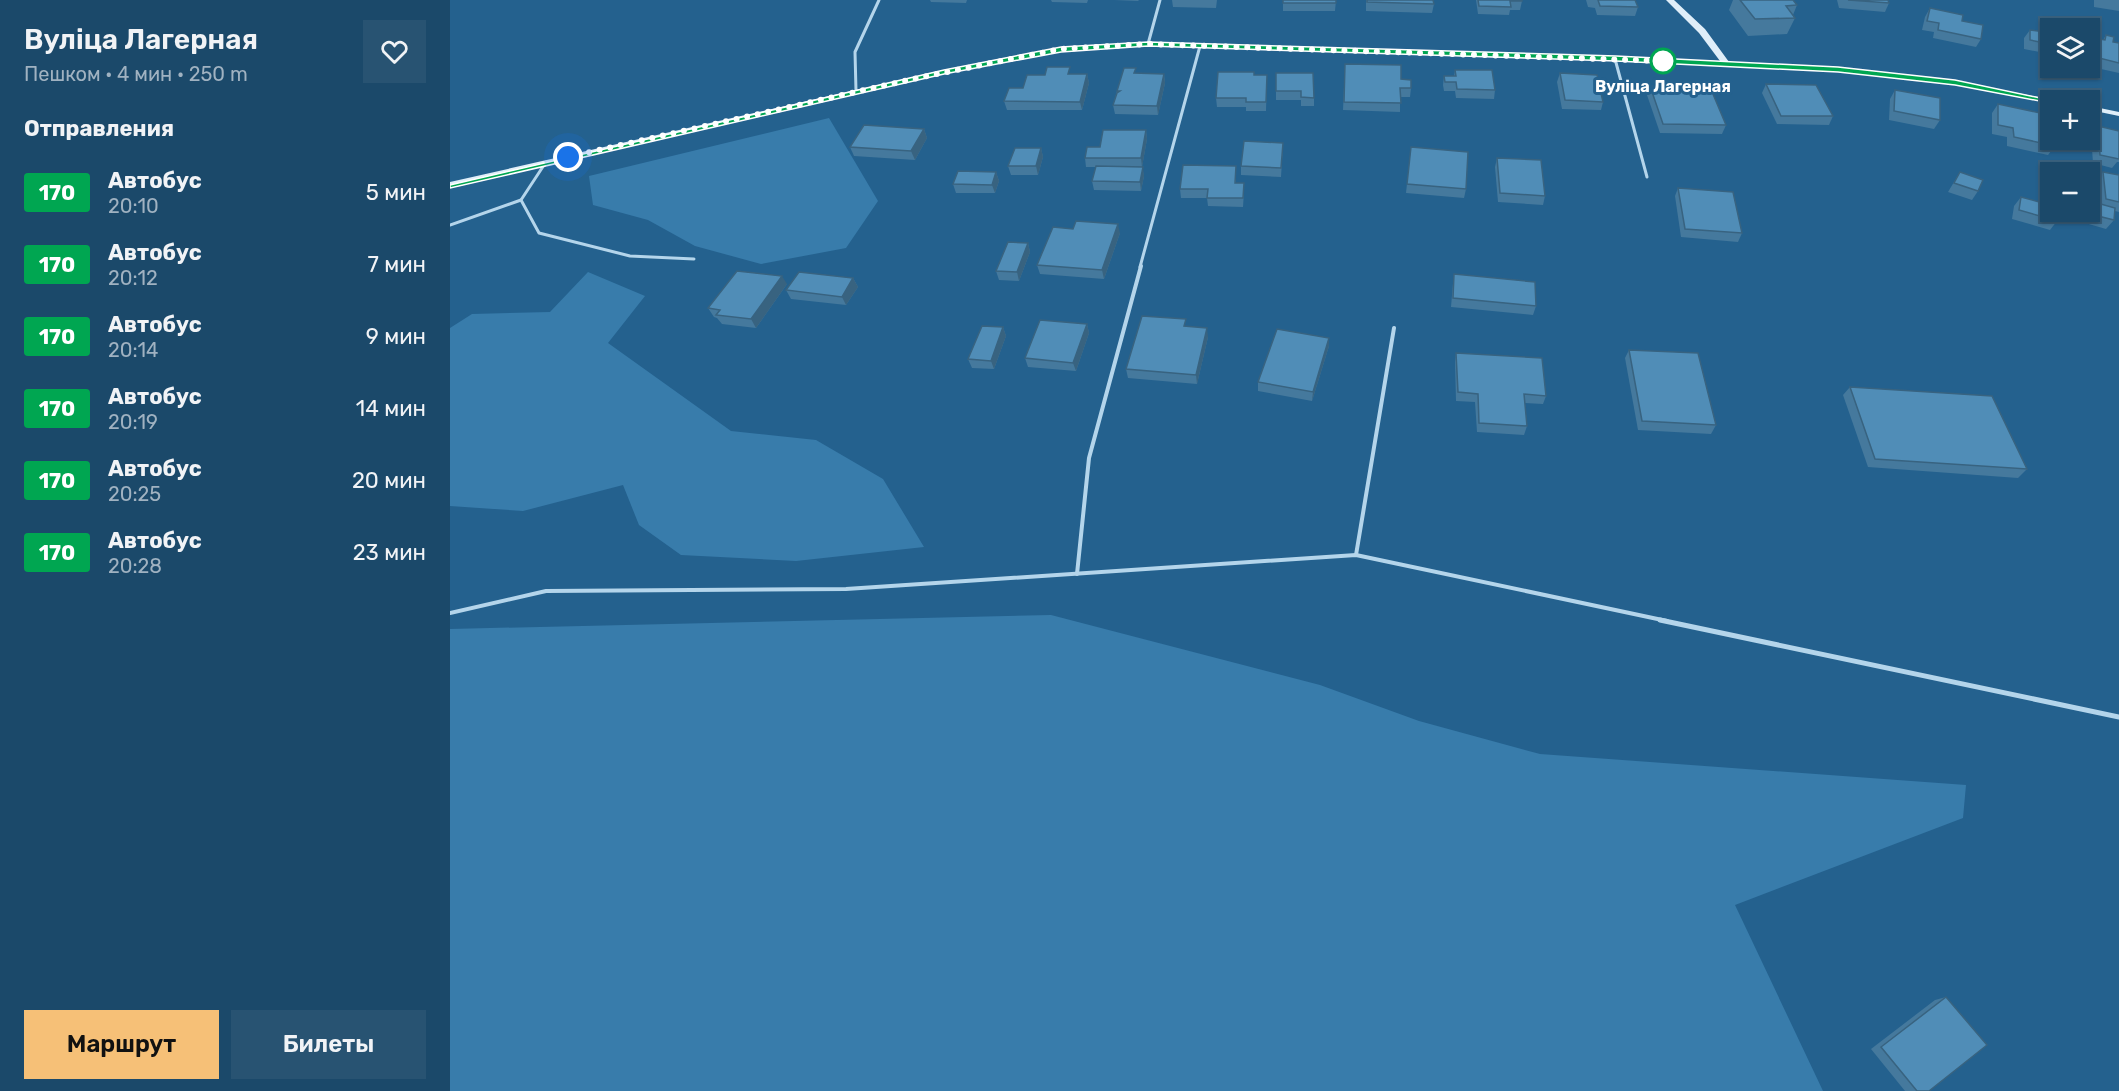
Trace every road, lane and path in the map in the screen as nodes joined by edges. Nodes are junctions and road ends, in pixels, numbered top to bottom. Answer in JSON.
{"nodes":[{"id":1,"x":879,"y":0,"type":"edge"},
{"id":2,"x":1160,"y":0,"type":"edge"},
{"id":3,"x":1670,"y":0,"type":"edge"},
{"id":4,"x":1148,"y":44,"type":"junction"},
{"id":5,"x":1200,"y":46,"type":"junction"},
{"id":6,"x":1616,"y":59,"type":"junction"},
{"id":7,"x":1727,"y":64,"type":"junction"},
{"id":8,"x":856,"y":91,"type":"junction"},
{"id":9,"x":2040,"y":99,"type":"edge"},
{"id":10,"x":2100,"y":110,"type":"edge"},
{"id":11,"x":2119,"y":114,"type":"edge"},
{"id":12,"x":546,"y":162,"type":"junction"},
{"id":13,"x":1647,"y":177,"type":"dead end"},
{"id":14,"x":450,"y":185,"type":"edge"},
{"id":15,"x":521,"y":200,"type":"junction"},
{"id":16,"x":450,"y":225,"type":"edge"},
{"id":17,"x":694,"y":259,"type":"dead end"},
{"id":18,"x":1394,"y":328,"type":"dead end"},
{"id":19,"x":1356,"y":555,"type":"junction"},
{"id":20,"x":1077,"y":574,"type":"junction"},
{"id":21,"x":450,"y":613,"type":"edge"},
{"id":22,"x":2119,"y":717,"type":"edge"}],
"edges":[{"from":1,"to":8,"type":"lane"},
{"from":2,"to":4,"type":"lane"},
{"from":3,"to":7,"type":"street"},
{"from":4,"to":5,"type":"street"},
{"from":4,"to":8,"type":"street"},
{"from":5,"to":6,"type":"street"},
{"from":5,"to":20,"type":"lane"},
{"from":6,"to":7,"type":"street"},
{"from":6,"to":13,"type":"lane"},
{"from":7,"to":9,"type":"street"},
{"from":8,"to":12,"type":"street"},
{"from":10,"to":11,"type":"street"},
{"from":12,"to":14,"type":"street"},
{"from":12,"to":15,"type":"lane"},
{"from":15,"to":16,"type":"lane"},
{"from":15,"to":17,"type":"lane"},
{"from":18,"to":19,"type":"lane"},
{"from":19,"to":20,"type":"lane"},
{"from":19,"to":22,"type":"lane"},
{"from":20,"to":21,"type":"lane"}]}
